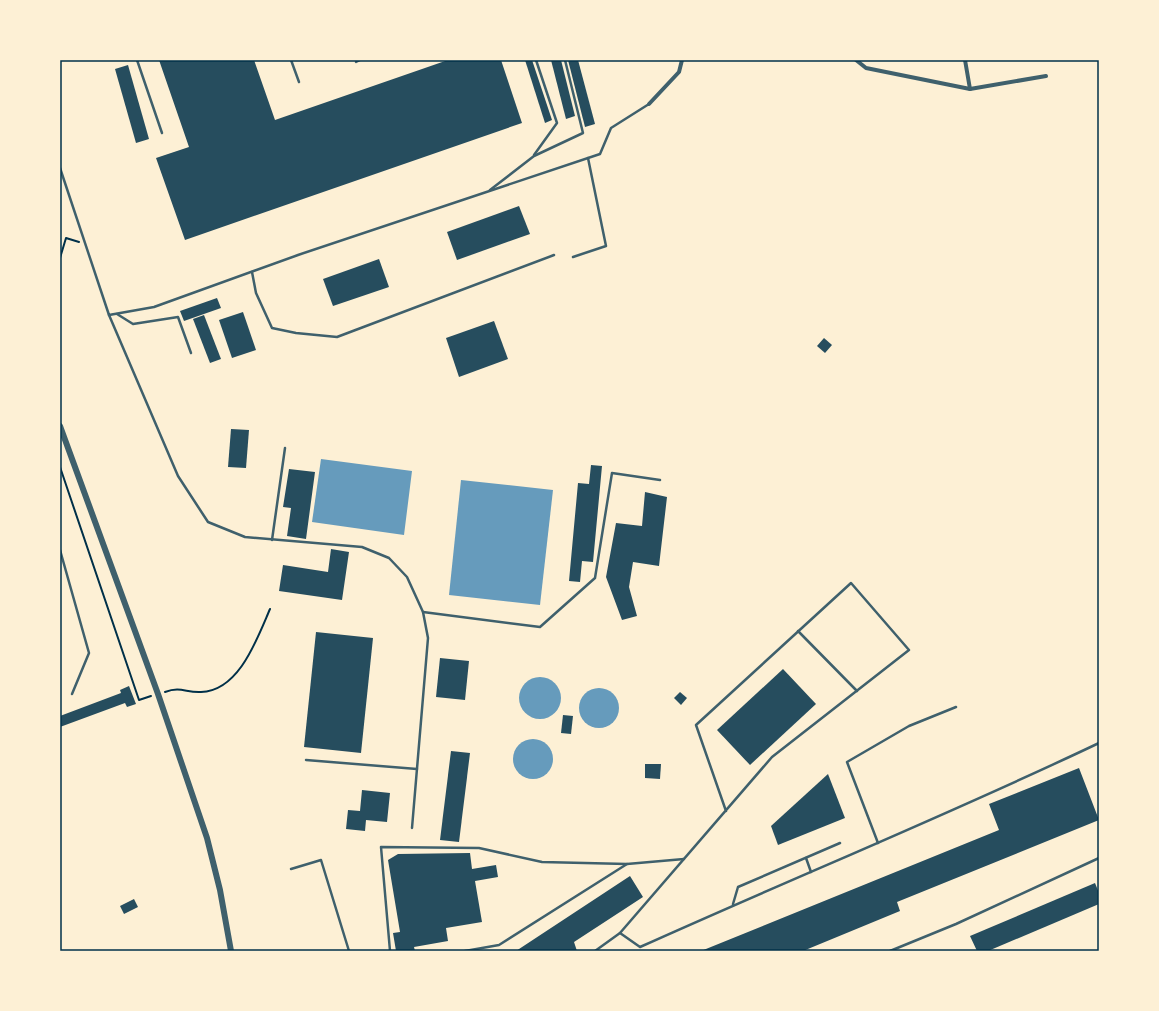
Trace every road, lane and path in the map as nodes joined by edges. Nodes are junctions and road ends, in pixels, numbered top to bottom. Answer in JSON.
{"nodes":[{"id":1,"x":137,"y":60,"type":"edge"},
{"id":2,"x":291,"y":60,"type":"edge"},
{"id":3,"x":360,"y":60,"type":"edge"},
{"id":4,"x":536,"y":60,"type":"edge"},
{"id":5,"x":565,"y":60,"type":"edge"},
{"id":6,"x":682,"y":60,"type":"edge"},
{"id":7,"x":856,"y":60,"type":"edge"},
{"id":8,"x":965,"y":60,"type":"edge"},
{"id":9,"x":356,"y":62,"type":"dead end"},
{"id":10,"x":1046,"y":76,"type":"dead end"},
{"id":11,"x":299,"y":82,"type":"dead end"},
{"id":12,"x":970,"y":88,"type":"junction"},
{"id":13,"x":649,"y":104,"type":"joint"},
{"id":14,"x":162,"y":133,"type":"dead end"},
{"id":15,"x":534,"y":156,"type":"junction"},
{"id":16,"x":588,"y":158,"type":"junction"},
{"id":17,"x":60,"y":168,"type":"edge"},
{"id":18,"x":488,"y":192,"type":"junction"},
{"id":19,"x":86,"y":244,"type":"junction"},
{"id":20,"x":554,"y":256,"type":"dead end"},
{"id":21,"x":573,"y":257,"type":"dead end"},
{"id":22,"x":60,"y":258,"type":"edge"},
{"id":23,"x":252,"y":272,"type":"junction"},
{"id":24,"x":116,"y":314,"type":"junction"},
{"id":25,"x":110,"y":315,"type":"junction"},
{"id":26,"x":191,"y":353,"type":"dead end"},
{"id":27,"x":60,"y":426,"type":"edge"},
{"id":28,"x":284,"y":448,"type":"dead end"},
{"id":29,"x":60,"y":467,"type":"edge"},
{"id":30,"x":660,"y":480,"type":"dead end"},
{"id":31,"x":272,"y":540,"type":"junction"},
{"id":32,"x":60,"y":550,"type":"edge"},
{"id":33,"x":270,"y":609,"type":"dead end"},
{"id":34,"x":423,"y":612,"type":"junction"},
{"id":35,"x":798,"y":631,"type":"junction"},
{"id":36,"x":176,"y":688,"type":"dead end"},
{"id":37,"x":857,"y":691,"type":"junction"},
{"id":38,"x":72,"y":694,"type":"dead end"},
{"id":39,"x":139,"y":700,"type":"dead end"},
{"id":40,"x":956,"y":707,"type":"dead end"},
{"id":41,"x":1099,"y":742,"type":"edge"},
{"id":42,"x":306,"y":760,"type":"dead end"},
{"id":43,"x":417,"y":769,"type":"junction"},
{"id":44,"x":726,"y":811,"type":"junction"},
{"id":45,"x":412,"y":828,"type":"dead end"},
{"id":46,"x":840,"y":843,"type":"dead end"},
{"id":47,"x":878,"y":843,"type":"junction"},
{"id":48,"x":806,"y":858,"type":"junction"},
{"id":49,"x":1099,"y":858,"type":"edge"},
{"id":50,"x":685,"y":859,"type":"junction"},
{"id":51,"x":627,"y":864,"type":"junction"},
{"id":52,"x":291,"y":869,"type":"dead end"},
{"id":53,"x":811,"y":872,"type":"junction"},
{"id":54,"x":733,"y":905,"type":"junction"},
{"id":55,"x":620,"y":933,"type":"junction"},
{"id":56,"x":232,"y":951,"type":"edge"},
{"id":57,"x":349,"y":951,"type":"edge"},
{"id":58,"x":390,"y":951,"type":"edge"},
{"id":59,"x":465,"y":951,"type":"edge"},
{"id":60,"x":595,"y":951,"type":"edge"},
{"id":61,"x":890,"y":951,"type":"edge"}],
"edges":[{"from":1,"to":14,"type":"lane"},
{"from":2,"to":11,"type":"lane"},
{"from":3,"to":9,"type":"lane"},
{"from":4,"to":15,"type":"lane"},
{"from":5,"to":15,"type":"lane"},
{"from":6,"to":13,"type":"street"},
{"from":7,"to":12,"type":"street"},
{"from":8,"to":12,"type":"street"},
{"from":10,"to":12,"type":"street"},
{"from":13,"to":16,"type":"lane"},
{"from":15,"to":18,"type":"lane"},
{"from":16,"to":18,"type":"lane"},
{"from":16,"to":21,"type":"lane"},
{"from":17,"to":19,"type":"lane"},
{"from":18,"to":23,"type":"lane"},
{"from":19,"to":22,"type":"path"},
{"from":19,"to":25,"type":"lane"},
{"from":20,"to":23,"type":"lane"},
{"from":23,"to":24,"type":"lane"},
{"from":24,"to":25,"type":"lane"},
{"from":24,"to":26,"type":"lane"},
{"from":25,"to":31,"type":"lane"},
{"from":27,"to":56,"type":"street"},
{"from":28,"to":31,"type":"lane"},
{"from":29,"to":39,"type":"path"},
{"from":30,"to":34,"type":"lane"},
{"from":31,"to":34,"type":"lane"},
{"from":32,"to":38,"type":"lane"},
{"from":33,"to":36,"type":"path"},
{"from":34,"to":43,"type":"lane"},
{"from":35,"to":37,"type":"lane"},
{"from":35,"to":37,"type":"lane"},
{"from":35,"to":44,"type":"lane"},
{"from":37,"to":44,"type":"lane"},
{"from":40,"to":47,"type":"lane"},
{"from":41,"to":47,"type":"lane"},
{"from":42,"to":43,"type":"lane"},
{"from":43,"to":45,"type":"lane"},
{"from":44,"to":50,"type":"lane"},
{"from":46,"to":48,"type":"lane"},
{"from":47,"to":53,"type":"lane"},
{"from":48,"to":53,"type":"lane"},
{"from":48,"to":54,"type":"lane"},
{"from":49,"to":61,"type":"lane"},
{"from":50,"to":51,"type":"lane"},
{"from":50,"to":55,"type":"lane"},
{"from":51,"to":58,"type":"lane"},
{"from":51,"to":59,"type":"lane"},
{"from":52,"to":57,"type":"lane"},
{"from":53,"to":54,"type":"lane"},
{"from":54,"to":55,"type":"lane"},
{"from":55,"to":60,"type":"lane"}]}
